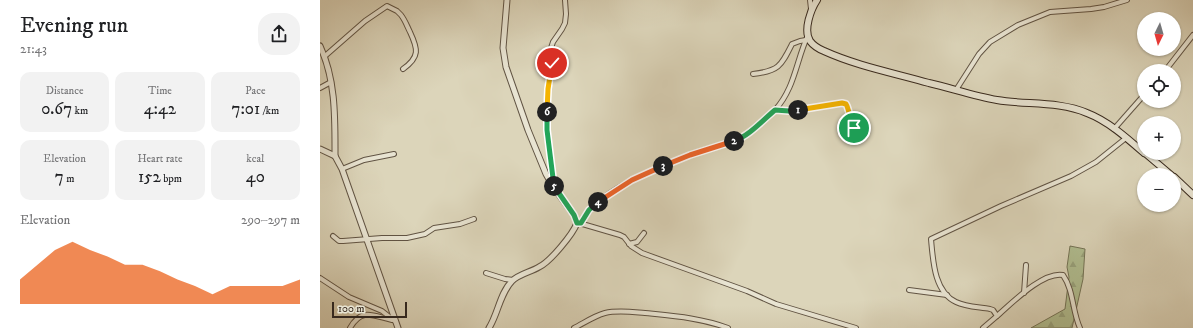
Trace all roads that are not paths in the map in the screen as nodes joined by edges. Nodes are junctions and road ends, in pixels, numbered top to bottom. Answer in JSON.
{"nodes":[{"id":1,"x":507,"y":0,"type":"edge"},
{"id":2,"x":565,"y":0,"type":"edge"},
{"id":3,"x":810,"y":0,"type":"edge"},
{"id":4,"x":817,"y":0,"type":"edge"},
{"id":5,"x":1127,"y":0,"type":"edge"},
{"id":6,"x":812,"y":11,"type":"junction"},
{"id":7,"x":1193,"y":35,"type":"edge"},
{"id":8,"x":807,"y":38,"type":"junction"},
{"id":9,"x":320,"y":46,"type":"edge"},
{"id":10,"x":325,"y":56,"type":"junction"},
{"id":11,"x":1170,"y":64,"type":"edge"},
{"id":12,"x":403,"y":69,"type":"dead end"},
{"id":13,"x":753,"y":74,"type":"dead end"},
{"id":14,"x":331,"y":82,"type":"junction"},
{"id":15,"x":320,"y":88,"type":"edge"},
{"id":16,"x":956,"y":90,"type":"junction"},
{"id":17,"x":1137,"y":103,"type":"edge"},
{"id":18,"x":775,"y":110,"type":"junction"},
{"id":19,"x":854,"y":128,"type":"dead end"},
{"id":20,"x":1114,"y":129,"type":"junction"},
{"id":21,"x":1126,"y":138,"type":"junction"},
{"id":22,"x":1137,"y":147,"type":"edge"},
{"id":23,"x":320,"y":149,"type":"edge"},
{"id":24,"x":394,"y":154,"type":"dead end"},
{"id":25,"x":335,"y":156,"type":"junction"},
{"id":26,"x":1153,"y":160,"type":"edge"},
{"id":27,"x":1162,"y":168,"type":"edge"},
{"id":28,"x":342,"y":170,"type":"junction"},
{"id":29,"x":1181,"y":184,"type":"edge"},
{"id":30,"x":554,"y":188,"type":"junction"},
{"id":31,"x":1193,"y":195,"type":"edge"},
{"id":32,"x":474,"y":219,"type":"dead end"},
{"id":33,"x":579,"y":223,"type":"junction"},
{"id":34,"x":644,"y":233,"type":"dead end"},
{"id":35,"x":333,"y":236,"type":"dead end"},
{"id":36,"x":367,"y":240,"type":"junction"},
{"id":37,"x":629,"y":244,"type":"junction"},
{"id":38,"x":1026,"y":265,"type":"dead end"},
{"id":39,"x":486,"y":274,"type":"dead end"},
{"id":40,"x":320,"y":278,"type":"edge"},
{"id":41,"x":513,"y":280,"type":"junction"},
{"id":42,"x":908,"y":290,"type":"dead end"},
{"id":43,"x":1024,"y":293,"type":"junction"},
{"id":44,"x":947,"y":295,"type":"junction"},
{"id":45,"x":996,"y":316,"type":"junction"},
{"id":46,"x":394,"y":321,"type":"junction"},
{"id":47,"x":350,"y":328,"type":"edge"},
{"id":48,"x":398,"y":328,"type":"edge"},
{"id":49,"x":489,"y":328,"type":"edge"},
{"id":50,"x":574,"y":328,"type":"edge"},
{"id":51,"x":728,"y":328,"type":"edge"},
{"id":52,"x":856,"y":328,"type":"edge"},
{"id":53,"x":983,"y":328,"type":"edge"},
{"id":54,"x":1080,"y":328,"type":"edge"}],
"edges":[{"from":1,"to":30,"type":"street"},
{"from":2,"to":30,"type":"street"},
{"from":3,"to":6,"type":"street"},
{"from":4,"to":6,"type":"main road"},
{"from":5,"to":16,"type":"street"},
{"from":6,"to":8,"type":"main road"},
{"from":7,"to":11,"type":"street"},
{"from":8,"to":13,"type":"street"},
{"from":8,"to":16,"type":"main road"},
{"from":8,"to":18,"type":"street"},
{"from":9,"to":10,"type":"street"},
{"from":10,"to":12,"type":"street"},
{"from":10,"to":14,"type":"street"},
{"from":14,"to":15,"type":"street"},
{"from":14,"to":25,"type":"street"},
{"from":16,"to":20,"type":"main road"},
{"from":17,"to":20,"type":"street"},
{"from":18,"to":19,"type":"street"},
{"from":18,"to":33,"type":"street"},
{"from":20,"to":21,"type":"main road"},
{"from":21,"to":22,"type":"main road"},
{"from":21,"to":44,"type":"street"},
{"from":23,"to":25,"type":"street"},
{"from":24,"to":28,"type":"street"},
{"from":25,"to":28,"type":"street"},
{"from":26,"to":27,"type":"main road"},
{"from":28,"to":36,"type":"street"},
{"from":29,"to":31,"type":"main road"},
{"from":30,"to":33,"type":"street"},
{"from":32,"to":36,"type":"street"},
{"from":33,"to":37,"type":"street"},
{"from":33,"to":41,"type":"street"},
{"from":34,"to":37,"type":"street"},
{"from":35,"to":36,"type":"street"},
{"from":36,"to":46,"type":"street"},
{"from":37,"to":52,"type":"street"},
{"from":38,"to":43,"type":"street"},
{"from":39,"to":41,"type":"street"},
{"from":40,"to":46,"type":"street"},
{"from":41,"to":49,"type":"street"},
{"from":42,"to":44,"type":"street"},
{"from":43,"to":45,"type":"street"},
{"from":43,"to":54,"type":"street"},
{"from":44,"to":45,"type":"street"},
{"from":45,"to":53,"type":"street"},
{"from":46,"to":47,"type":"street"},
{"from":46,"to":48,"type":"street"},
{"from":50,"to":51,"type":"street"}]}
